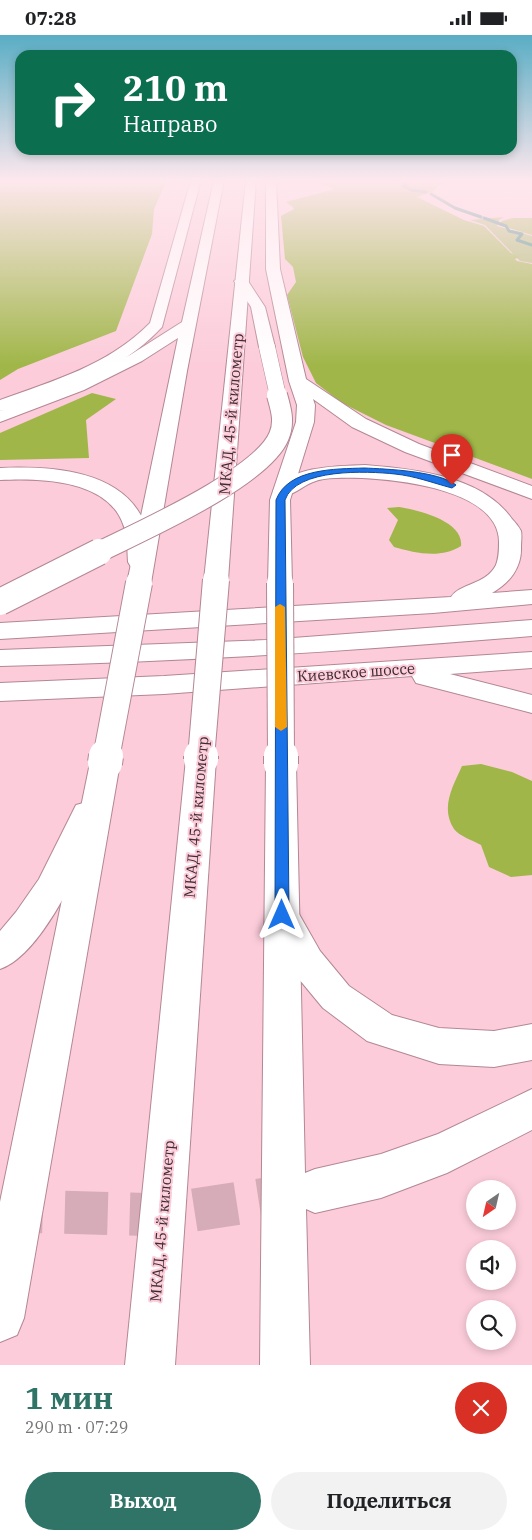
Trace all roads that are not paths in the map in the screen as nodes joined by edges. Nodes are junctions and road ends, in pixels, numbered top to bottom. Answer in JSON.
{"nodes":[{"id":1,"x":179,"y":242,"type":"edge"},
{"id":2,"x":206,"y":242,"type":"edge"},
{"id":3,"x":245,"y":242,"type":"edge"},
{"id":4,"x":272,"y":242,"type":"edge"},
{"id":5,"x":242,"y":275,"type":"junction"},
{"id":6,"x":189,"y":324,"type":"junction"},
{"id":7,"x":298,"y":381,"type":"junction"},
{"id":8,"x":0,"y":406,"type":"edge"},
{"id":9,"x":0,"y":417,"type":"edge"},
{"id":10,"x":0,"y":474,"type":"edge"},
{"id":11,"x":283,"y":491,"type":"junction"},
{"id":12,"x":532,"y":493,"type":"edge"},
{"id":13,"x":140,"y":582,"type":"junction"},
{"id":14,"x":532,"y":597,"type":"edge"},
{"id":15,"x":0,"y":602,"type":"edge"},
{"id":16,"x":433,"y":606,"type":"junction"},
{"id":17,"x":532,"y":629,"type":"edge"},
{"id":18,"x":0,"y":631,"type":"edge"},
{"id":19,"x":0,"y":658,"type":"edge"},
{"id":20,"x":532,"y":660,"type":"edge"},
{"id":21,"x":384,"y":670,"type":"junction"},
{"id":22,"x":30,"y":691,"type":"junction"},
{"id":23,"x":0,"y":692,"type":"edge"},
{"id":24,"x":0,"y":696,"type":"edge"},
{"id":25,"x":532,"y":704,"type":"edge"},
{"id":26,"x":105,"y":767,"type":"junction"},
{"id":27,"x":282,"y":915,"type":"junction"},
{"id":28,"x":0,"y":954,"type":"edge"},
{"id":29,"x":532,"y":1042,"type":"edge"},
{"id":30,"x":532,"y":1109,"type":"edge"},
{"id":31,"x":315,"y":1191,"type":"tunnel mouth"},
{"id":32,"x":0,"y":1318,"type":"edge"},
{"id":33,"x":150,"y":1365,"type":"edge"},
{"id":34,"x":285,"y":1365,"type":"edge"}],
"edges":[{"from":1,"to":8,"type":"main road"},
{"from":2,"to":6,"type":"main road"},
{"from":3,"to":5,"type":"main road","name":"МКАД, 45-й километр"},
{"from":4,"to":7,"type":"main road"},
{"from":5,"to":15,"type":"main road","bridge":true},
{"from":5,"to":33,"type":"main road","name":"МКАД, 45-й километр","bridge":true},
{"from":6,"to":9,"type":"main road"},
{"from":6,"to":13,"type":"main road"},
{"from":7,"to":11,"type":"main road"},
{"from":7,"to":12,"type":"main road"},
{"from":10,"to":13,"type":"main road"},
{"from":11,"to":16,"type":"main road"},
{"from":11,"to":27,"type":"main road","bridge":true},
{"from":13,"to":26,"type":"main road","bridge":true},
{"from":14,"to":16,"type":"main road"},
{"from":16,"to":18,"type":"main road"},
{"from":17,"to":19,"type":"main road","name":"Киевское шоссе"},
{"from":20,"to":21,"type":"main road","name":"Киевское шоссе"},
{"from":21,"to":22,"type":"main road","name":"Киевское шоссе"},
{"from":21,"to":25,"type":"main road"},
{"from":22,"to":23,"type":"main road"},
{"from":22,"to":24,"type":"main road"},
{"from":26,"to":28,"type":"main road"},
{"from":26,"to":32,"type":"main road"},
{"from":27,"to":29,"type":"main road"},
{"from":27,"to":34,"type":"main road"},
{"from":30,"to":31,"type":"main road"}]}
